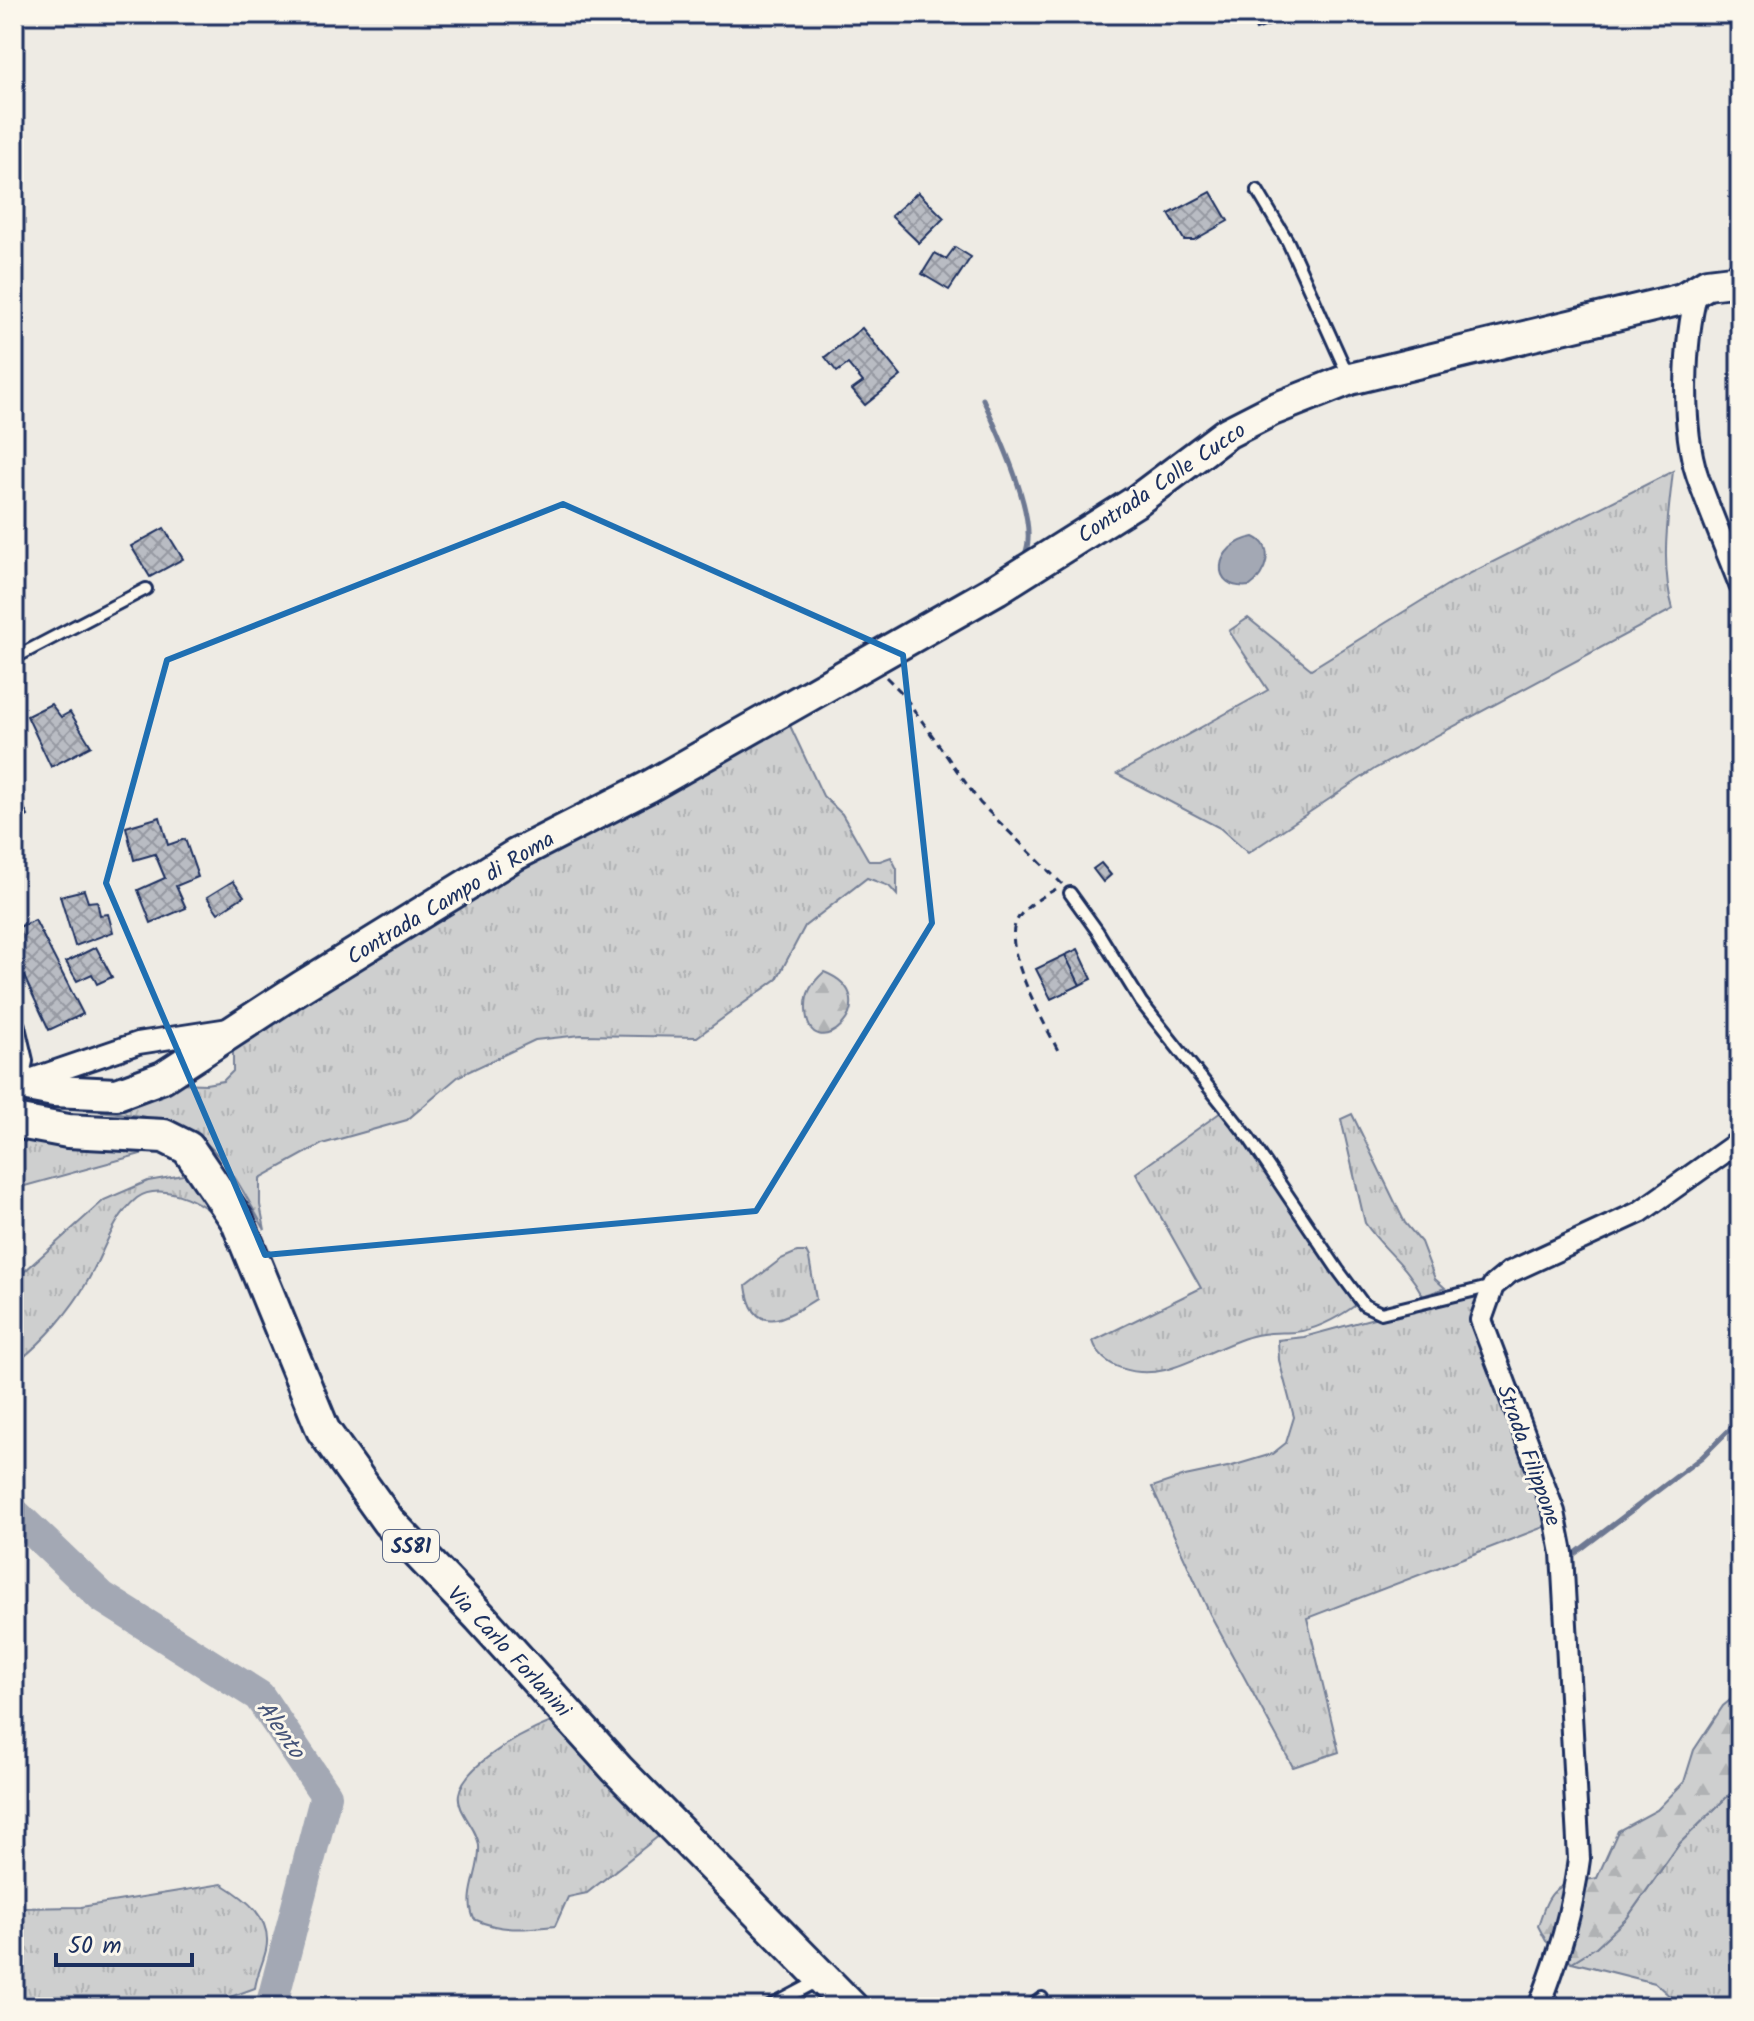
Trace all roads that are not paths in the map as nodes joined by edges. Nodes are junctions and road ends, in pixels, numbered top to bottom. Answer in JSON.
{"nodes":[{"id":1,"x":1257,"y":190,"type":"dead end"},
{"id":2,"x":1740,"y":280,"type":"edge"},
{"id":3,"x":1697,"y":291,"type":"junction"},
{"id":4,"x":1350,"y":379,"type":"junction"},
{"id":5,"x":1740,"y":585,"type":"edge"},
{"id":6,"x":146,"y":589,"type":"dead end"},
{"id":7,"x":14,"y":658,"type":"edge"},
{"id":8,"x":874,"y":659,"type":"joint"},
{"id":9,"x":1070,"y":893,"type":"dead end"},
{"id":10,"x":14,"y":1027,"type":"edge"},
{"id":11,"x":240,"y":1028,"type":"junction"},
{"id":12,"x":16,"y":1086,"type":"edge"},
{"id":13,"x":14,"y":1121,"type":"edge"},
{"id":14,"x":1740,"y":1141,"type":"edge"},
{"id":15,"x":1493,"y":1286,"type":"junction"},
{"id":16,"x":823,"y":1979,"type":"junction"},
{"id":17,"x":1042,"y":1998,"type":"dead end"},
{"id":18,"x":769,"y":2007,"type":"edge"},
{"id":19,"x":851,"y":2007,"type":"edge"},
{"id":20,"x":1030,"y":2007,"type":"edge"},
{"id":21,"x":1539,"y":2007,"type":"edge"}],
"edges":[{"from":1,"to":4,"type":"lane"},
{"from":2,"to":3,"type":"street"},
{"from":3,"to":4,"type":"street","name":"Contrada Colle Cucco"},
{"from":3,"to":5,"type":"street"},
{"from":4,"to":8,"type":"street","name":"Contrada Colle Cucco"},
{"from":6,"to":7,"type":"lane"},
{"from":8,"to":11,"type":"street","name":"Contrada Campo di Roma"},
{"from":9,"to":15,"type":"lane"},
{"from":10,"to":12,"type":"street"},
{"from":11,"to":12,"type":"street"},
{"from":11,"to":12,"type":"street","name":"Contrada Campo di Roma"},
{"from":13,"to":16,"type":"main road","name":"Via Carlo Forlanini","number":"SS81"},
{"from":14,"to":15,"type":"street"},
{"from":15,"to":21,"type":"street","name":"Strada Filippone"},
{"from":16,"to":18,"type":"lane"},
{"from":16,"to":19,"type":"main road","name":"Via Carlo Forlanini","number":"SS81"},
{"from":17,"to":20,"type":"lane"}]}
